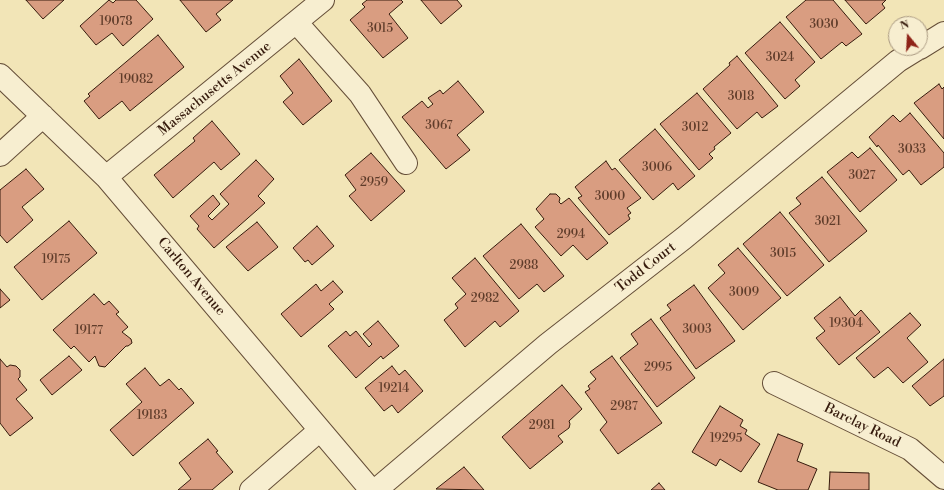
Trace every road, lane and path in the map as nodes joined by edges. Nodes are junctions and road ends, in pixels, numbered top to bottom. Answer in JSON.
{"nodes":[{"id":1,"x":323,"y":0,"type":"edge"},
{"id":2,"x":296,"y":22,"type":"junction"},
{"id":3,"x":944,"y":33,"type":"edge"},
{"id":4,"x":928,"y":43,"type":"edge"},
{"id":5,"x":906,"y":56,"type":"edge"},
{"id":6,"x":0,"y":75,"type":"edge"},
{"id":7,"x":43,"y":116,"type":"junction"},
{"id":8,"x":0,"y":155,"type":"edge"},
{"id":9,"x":406,"y":163,"type":"dead end"},
{"id":10,"x":106,"y":177,"type":"junction"},
{"id":11,"x":774,"y":383,"type":"dead end"},
{"id":12,"x":320,"y":430,"type":"junction"},
{"id":13,"x":944,"y":478,"type":"edge"},
{"id":14,"x":251,"y":490,"type":"edge"},
{"id":15,"x":371,"y":490,"type":"edge"},
{"id":16,"x":376,"y":490,"type":"edge"}],
"edges":[{"from":1,"to":2,"type":"street","name":"Massachusetts Avenue"},
{"from":2,"to":9,"type":"street"},
{"from":2,"to":10,"type":"street","name":"Massachusetts Avenue"},
{"from":3,"to":4,"type":"street","name":"Todd Court"},
{"from":5,"to":16,"type":"street","name":"Todd Court"},
{"from":6,"to":7,"type":"street","name":"Carlton Avenue"},
{"from":7,"to":8,"type":"street"},
{"from":7,"to":10,"type":"street","name":"Carlton Avenue"},
{"from":10,"to":12,"type":"street","name":"Carlton Avenue"},
{"from":11,"to":13,"type":"street","name":"Barclay Road"},
{"from":12,"to":14,"type":"street"},
{"from":12,"to":15,"type":"street","name":"Carlton Avenue"}]}
